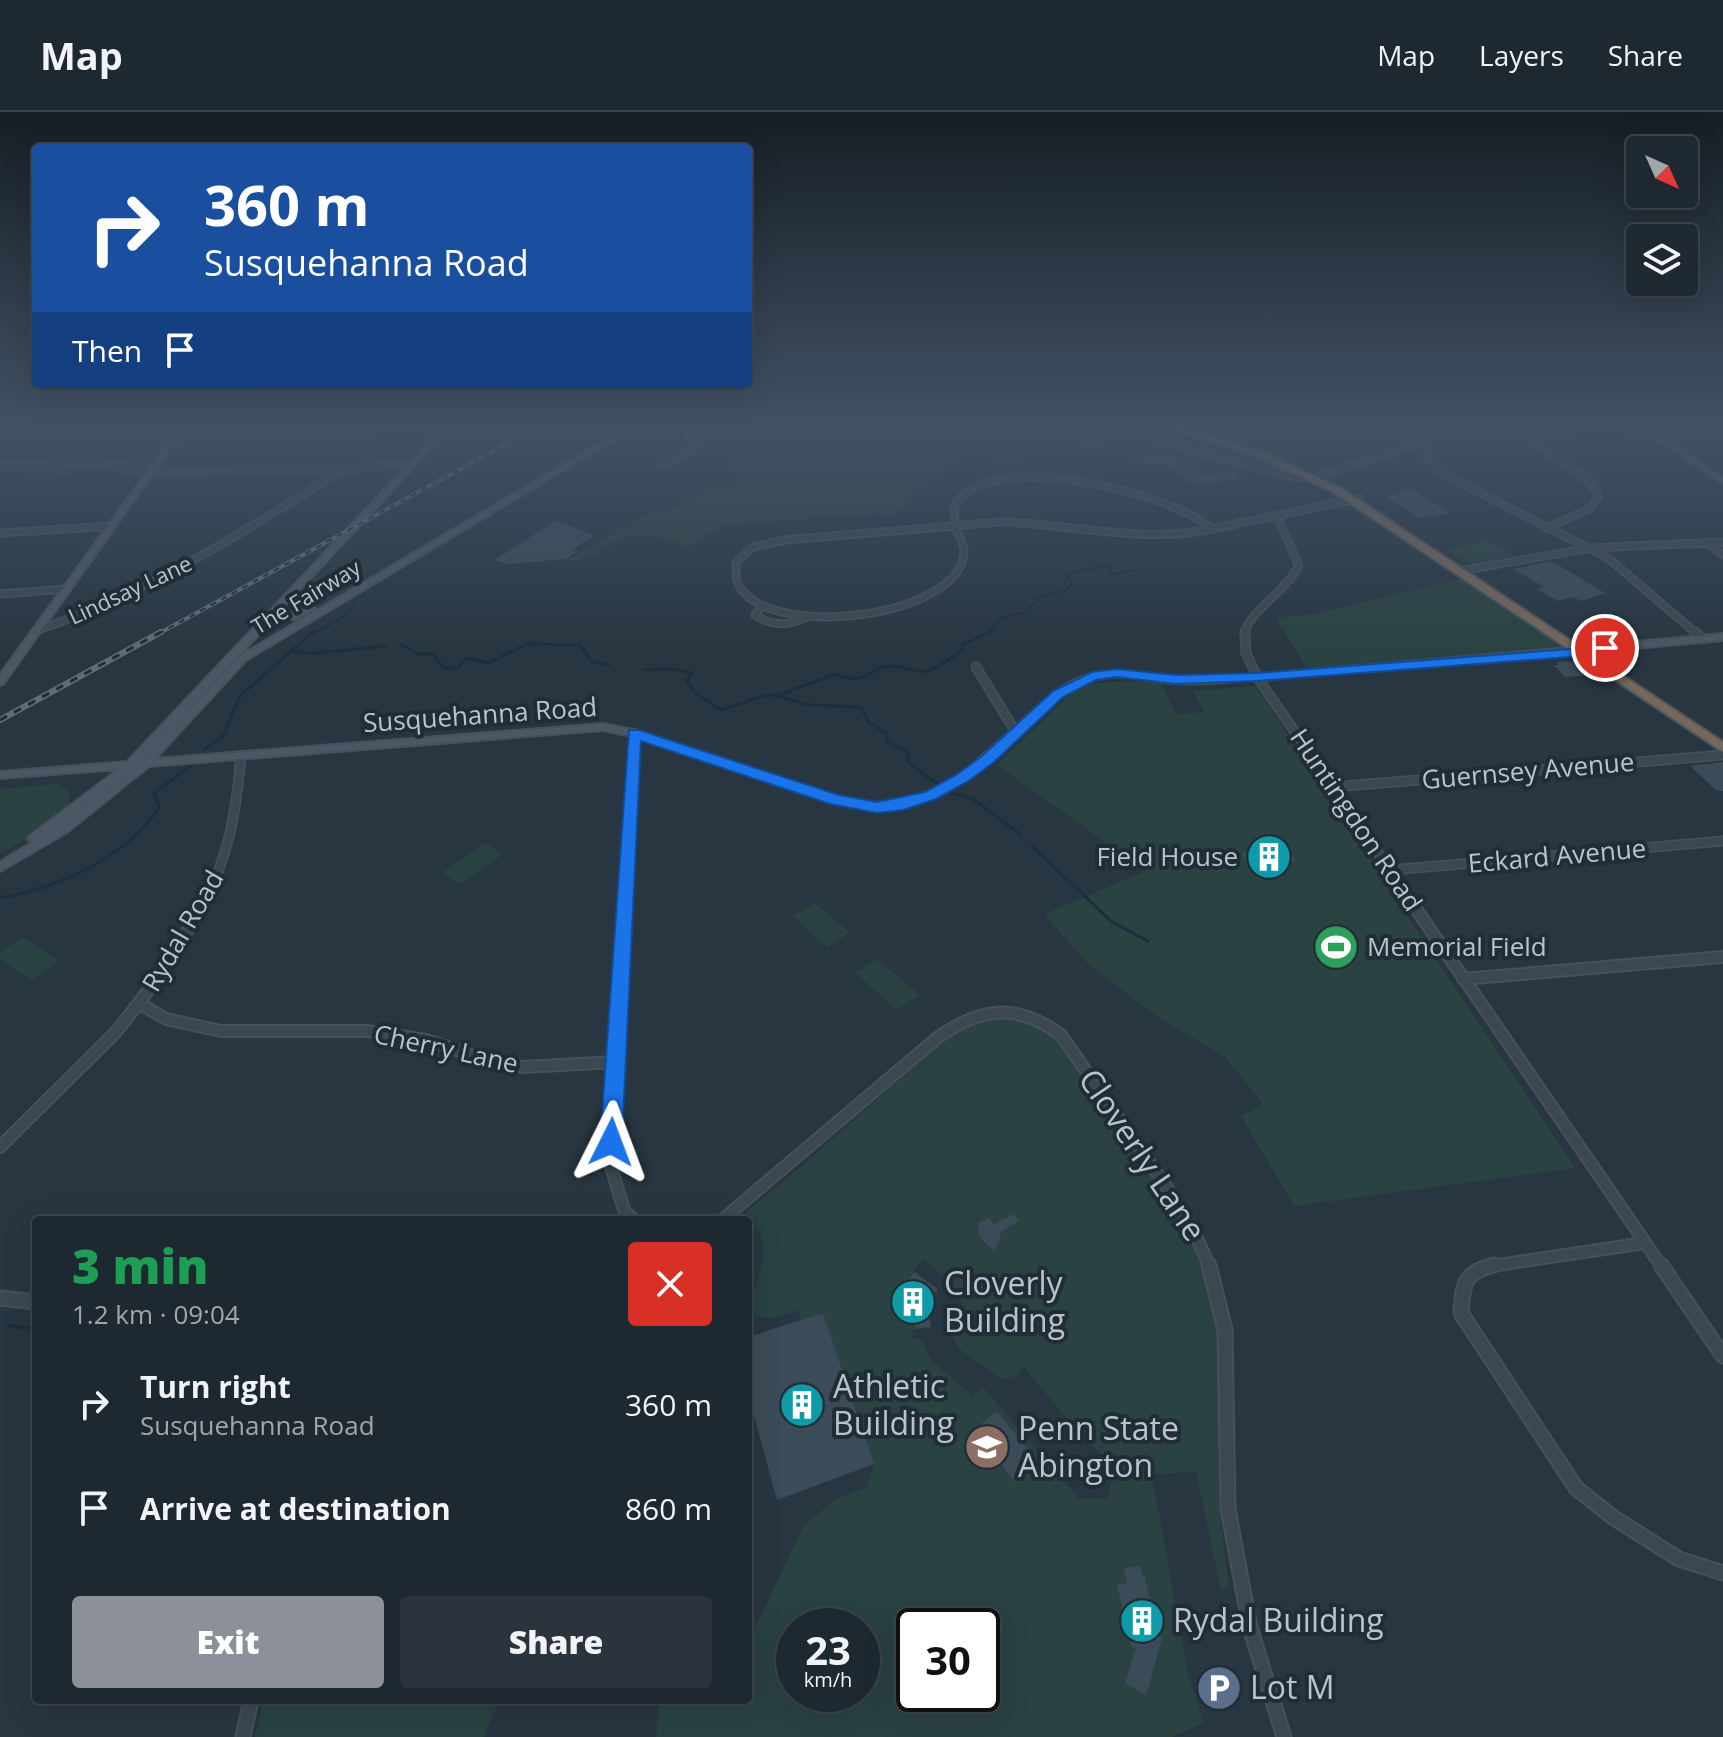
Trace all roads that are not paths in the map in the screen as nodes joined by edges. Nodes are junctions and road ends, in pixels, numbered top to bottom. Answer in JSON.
{"nodes":[{"id":1,"x":131,"y":500,"type":"edge"},
{"id":2,"x":294,"y":500,"type":"edge"},
{"id":3,"x":381,"y":500,"type":"edge"},
{"id":4,"x":499,"y":500,"type":"edge"},
{"id":5,"x":505,"y":500,"type":"edge"},
{"id":6,"x":958,"y":500,"type":"edge"},
{"id":7,"x":1150,"y":500,"type":"edge"},
{"id":8,"x":1352,"y":500,"type":"edge"},
{"id":9,"x":1357,"y":500,"type":"edge"},
{"id":10,"x":1493,"y":500,"type":"edge"},
{"id":11,"x":1597,"y":500,"type":"edge"},
{"id":12,"x":1298,"y":512,"type":"junction"},
{"id":13,"x":1278,"y":518,"type":"junction"},
{"id":14,"x":1257,"y":520,"type":"junction"},
{"id":15,"x":112,"y":526,"type":"junction"},
{"id":16,"x":954,"y":527,"type":"junction"},
{"id":17,"x":1547,"y":528,"type":"junction"},
{"id":18,"x":1212,"y":529,"type":"junction"},
{"id":19,"x":0,"y":533,"type":"edge"},
{"id":20,"x":1723,"y":542,"type":"edge"},
{"id":21,"x":1707,"y":543,"type":"junction"},
{"id":22,"x":1590,"y":548,"type":"junction"},
{"id":23,"x":1723,"y":555,"type":"edge"},
{"id":24,"x":1464,"y":570,"type":"junction"},
{"id":25,"x":371,"y":577,"type":"junction"},
{"id":26,"x":66,"y":589,"type":"junction"},
{"id":27,"x":0,"y":594,"type":"edge"},
{"id":28,"x":762,"y":605,"type":"junction"},
{"id":29,"x":805,"y":618,"type":"junction"},
{"id":30,"x":271,"y":619,"type":"junction"},
{"id":31,"x":308,"y":620,"type":"junction"},
{"id":32,"x":38,"y":630,"type":"junction"},
{"id":33,"x":1723,"y":637,"type":"edge"},
{"id":34,"x":1703,"y":639,"type":"junction"},
{"id":35,"x":1584,"y":650,"type":"junction"},
{"id":36,"x":243,"y":658,"type":"junction"},
{"id":37,"x":976,"y":667,"type":"dead end"},
{"id":38,"x":6,"y":668,"type":"edge"},
{"id":39,"x":1257,"y":677,"type":"junction"},
{"id":40,"x":0,"y":682,"type":"edge"},
{"id":41,"x":1015,"y":731,"type":"junction"},
{"id":42,"x":634,"y":733,"type":"junction"},
{"id":43,"x":1723,"y":737,"type":"edge"},
{"id":44,"x":1723,"y":748,"type":"edge"},
{"id":45,"x":241,"y":755,"type":"junction"},
{"id":46,"x":1723,"y":755,"type":"edge"},
{"id":47,"x":145,"y":764,"type":"junction"},
{"id":48,"x":129,"y":766,"type":"junction"},
{"id":49,"x":72,"y":770,"type":"junction"},
{"id":50,"x":0,"y":775,"type":"edge"},
{"id":51,"x":1333,"y":787,"type":"junction"},
{"id":52,"x":82,"y":804,"type":"junction"},
{"id":53,"x":1723,"y":841,"type":"edge"},
{"id":54,"x":0,"y":859,"type":"edge"},
{"id":55,"x":0,"y":867,"type":"edge"},
{"id":56,"x":1391,"y":870,"type":"junction"},
{"id":57,"x":1723,"y":957,"type":"edge"},
{"id":58,"x":1463,"y":979,"type":"junction"},
{"id":59,"x":140,"y":1004,"type":"junction"},
{"id":60,"x":615,"y":1062,"type":"junction"},
{"id":61,"x":0,"y":1147,"type":"edge"},
{"id":62,"x":630,"y":1216,"type":"edge"},
{"id":63,"x":727,"y":1216,"type":"edge"},
{"id":64,"x":1645,"y":1243,"type":"junction"},
{"id":65,"x":0,"y":1298,"type":"edge"},
{"id":66,"x":32,"y":1302,"type":"edge"},
{"id":67,"x":1723,"y":1356,"type":"edge"},
{"id":68,"x":1723,"y":1573,"type":"edge"},
{"id":69,"x":250,"y":1704,"type":"edge"},
{"id":70,"x":243,"y":1737,"type":"edge"},
{"id":71,"x":1284,"y":1737,"type":"edge"}],
"edges":[{"from":1,"to":15,"type":"main road"},
{"from":2,"to":32,"type":"street","name":"Lindsay Lane"},
{"from":3,"to":30,"type":"main road"},
{"from":4,"to":25,"type":"main road","name":"The Fairway"},
{"from":5,"to":25,"type":"main road","name":"The Fairway"},
{"from":6,"to":16,"type":"street"},
{"from":7,"to":18,"type":"street"},
{"from":8,"to":12,"type":"street"},
{"from":9,"to":24,"type":"highway"},
{"from":10,"to":17,"type":"street"},
{"from":11,"to":17,"type":"street"},
{"from":12,"to":13,"type":"street"},
{"from":12,"to":14,"type":"street"},
{"from":13,"to":14,"type":"street"},
{"from":13,"to":39,"type":"street","name":"Huntingdon Road"},
{"from":14,"to":18,"type":"street"},
{"from":15,"to":19,"type":"street"},
{"from":15,"to":26,"type":"main road"},
{"from":16,"to":18,"type":"street"},
{"from":16,"to":28,"type":"street"},
{"from":16,"to":29,"type":"street"},
{"from":17,"to":22,"type":"street"},
{"from":20,"to":21,"type":"street"},
{"from":21,"to":22,"type":"street"},
{"from":21,"to":23,"type":"street"},
{"from":22,"to":24,"type":"street"},
{"from":22,"to":34,"type":"street"},
{"from":24,"to":35,"type":"highway"},
{"from":25,"to":30,"type":"main road","name":"The Fairway"},
{"from":25,"to":31,"type":"main road","name":"The Fairway"},
{"from":26,"to":27,"type":"street"},
{"from":26,"to":32,"type":"main road"},
{"from":28,"to":29,"type":"street"},
{"from":28,"to":29,"type":"street"},
{"from":30,"to":31,"type":"main road"},
{"from":30,"to":36,"type":"main road"},
{"from":30,"to":48,"type":"main road"},
{"from":31,"to":36,"type":"main road","name":"The Fairway"},
{"from":32,"to":38,"type":"main road"},
{"from":33,"to":34,"type":"main road","name":"Susquehanna Road"},
{"from":34,"to":35,"type":"main road","name":"Susquehanna Road"},
{"from":35,"to":39,"type":"main road","name":"Susquehanna Road"},
{"from":35,"to":43,"type":"highway"},
{"from":35,"to":44,"type":"highway"},
{"from":36,"to":47,"type":"main road","name":"The Fairway"},
{"from":37,"to":41,"type":"street"},
{"from":38,"to":40,"type":"main road"},
{"from":39,"to":41,"type":"main road","name":"Susquehanna Road"},
{"from":39,"to":51,"type":"street","name":"Huntingdon Road"},
{"from":41,"to":42,"type":"main road","name":"Susquehanna Road"},
{"from":42,"to":45,"type":"main road","name":"Susquehanna Road"},
{"from":42,"to":60,"type":"street"},
{"from":45,"to":47,"type":"main road","name":"Susquehanna Road"},
{"from":45,"to":59,"type":"street","name":"Rydal Road"},
{"from":46,"to":51,"type":"street","name":"Guernsey Avenue"},
{"from":47,"to":48,"type":"main road","name":"Susquehanna Road"},
{"from":47,"to":55,"type":"main road","name":"The Fairway"},
{"from":48,"to":49,"type":"main road","name":"Susquehanna Road"},
{"from":48,"to":52,"type":"main road"},
{"from":49,"to":50,"type":"main road","name":"Susquehanna Road"},
{"from":49,"to":52,"type":"main road"},
{"from":51,"to":56,"type":"street","name":"Huntingdon Road"},
{"from":52,"to":54,"type":"main road"},
{"from":53,"to":56,"type":"street","name":"Eckard Avenue"},
{"from":56,"to":58,"type":"street","name":"Huntingdon Road"},
{"from":57,"to":58,"type":"street"},
{"from":58,"to":64,"type":"street","name":"Huntingdon Road"},
{"from":59,"to":60,"type":"street","name":"Cherry Lane"},
{"from":59,"to":61,"type":"street","name":"Rydal Road"},
{"from":60,"to":62,"type":"street"},
{"from":63,"to":71,"type":"street","name":"Cloverly Lane"},
{"from":64,"to":67,"type":"street","name":"Huntingdon Road"},
{"from":64,"to":68,"type":"street"},
{"from":65,"to":66,"type":"street"},
{"from":69,"to":70,"type":"street"}]}
